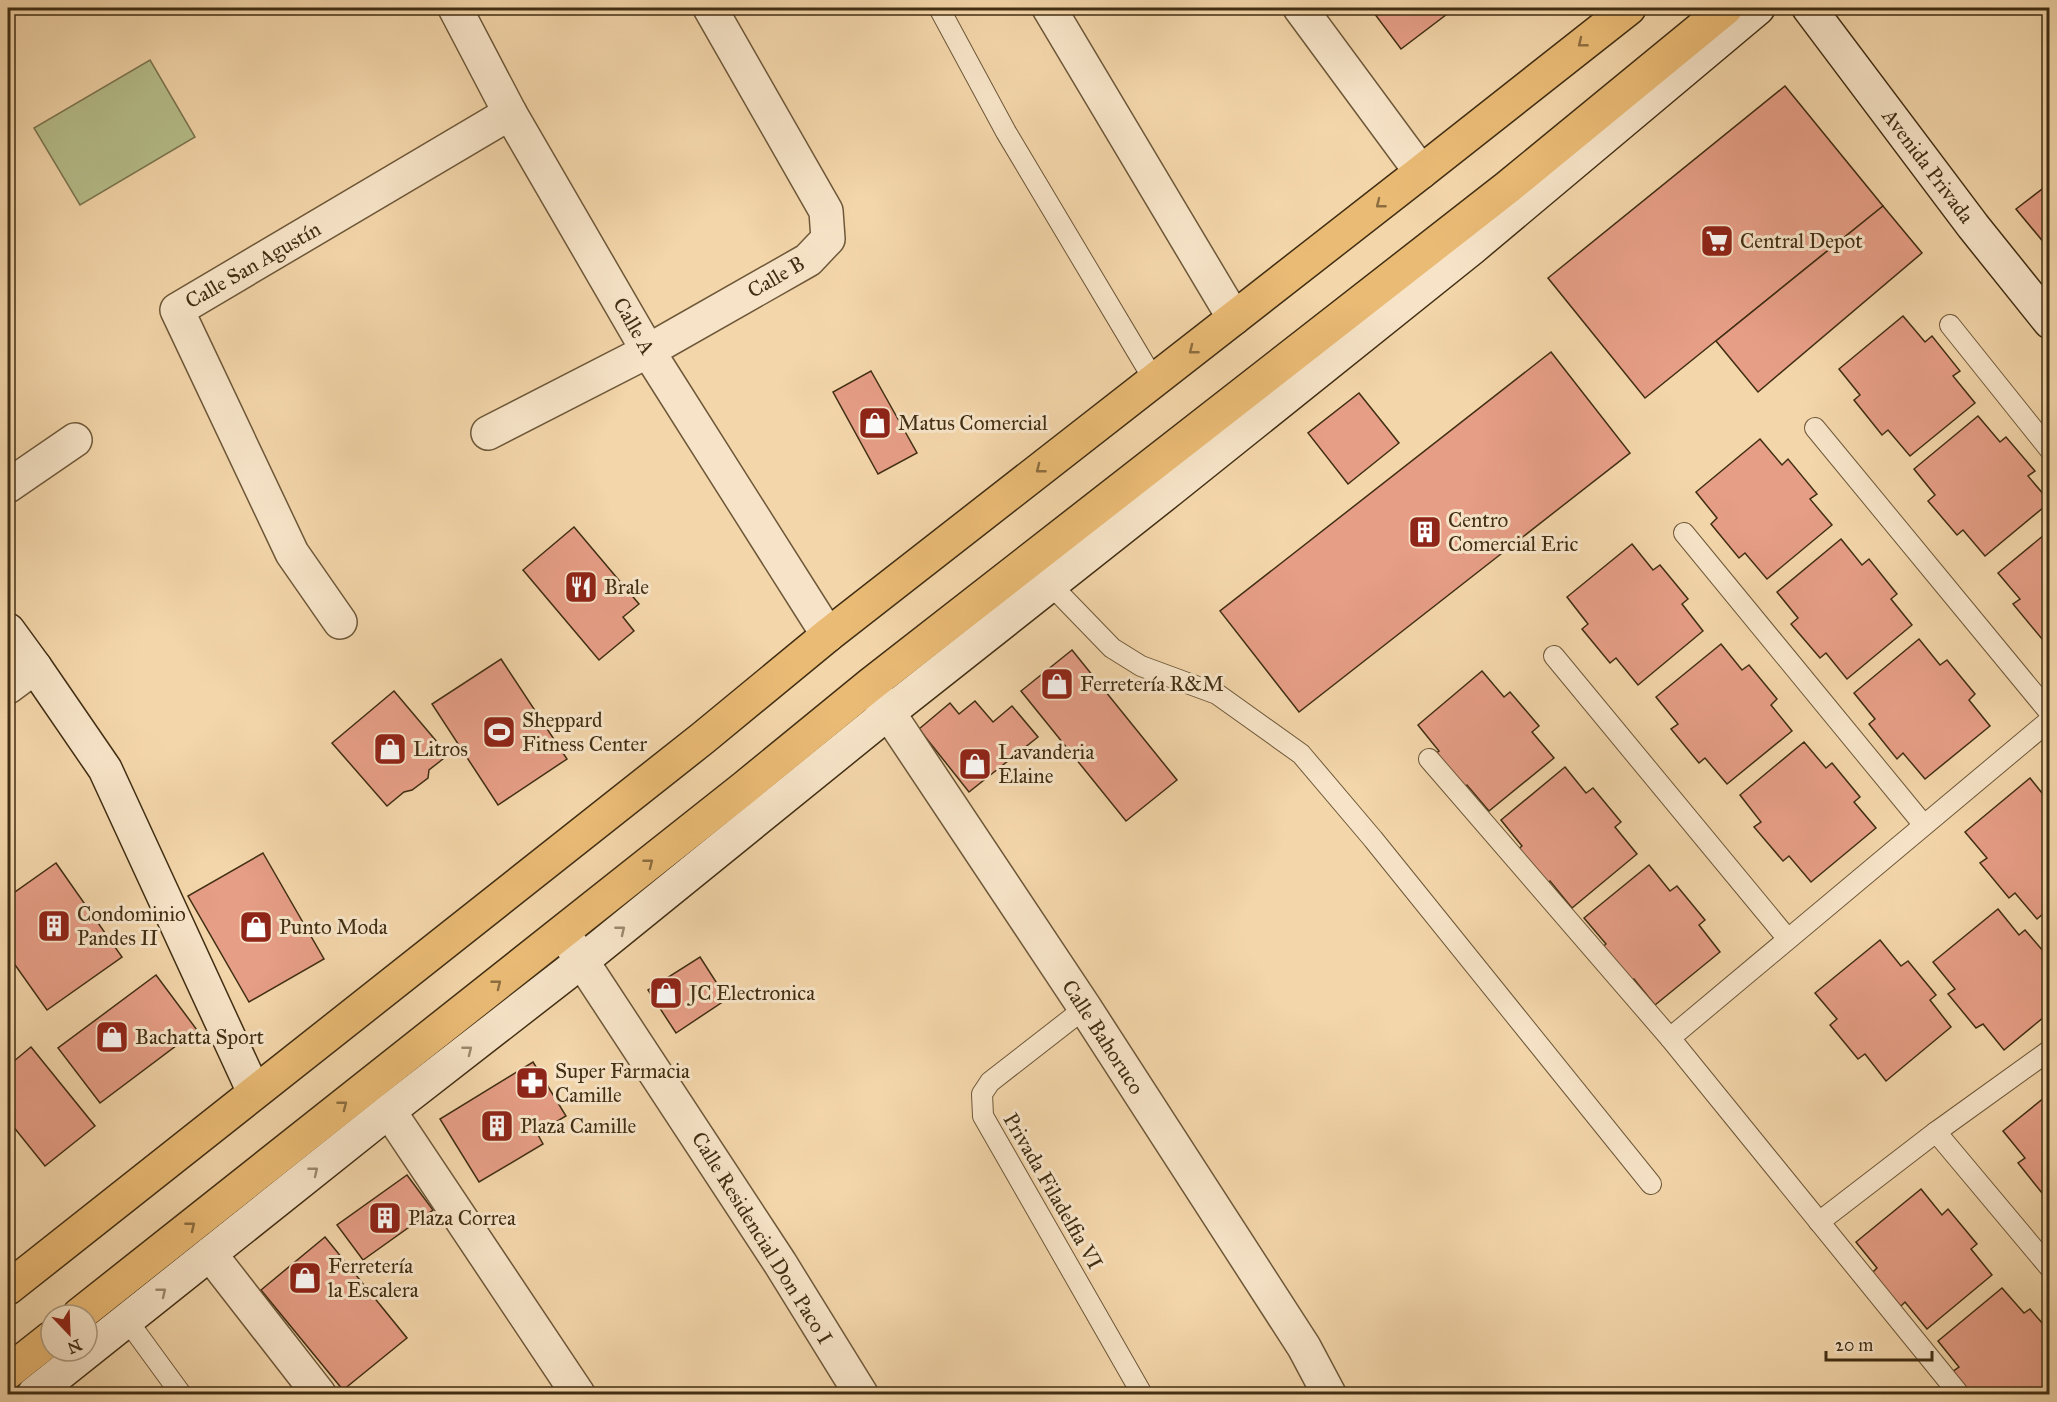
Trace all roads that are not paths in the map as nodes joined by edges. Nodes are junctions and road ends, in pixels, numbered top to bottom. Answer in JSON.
{"nodes":[{"id":1,"x":455,"y":8,"type":"edge"},
{"id":2,"x":710,"y":8,"type":"edge"},
{"id":3,"x":939,"y":8,"type":"edge"},
{"id":4,"x":1049,"y":8,"type":"edge"},
{"id":5,"x":1300,"y":8,"type":"edge"},
{"id":6,"x":1629,"y":8,"type":"edge"},
{"id":7,"x":1726,"y":8,"type":"edge"},
{"id":8,"x":1758,"y":8,"type":"edge"},
{"id":9,"x":1809,"y":8,"type":"edge"},
{"id":10,"x":510,"y":113,"type":"junction"},
{"id":11,"x":1421,"y":172,"type":"junction"},
{"id":12,"x":1234,"y":318,"type":"junction"},
{"id":13,"x":2049,"y":322,"type":"edge"},
{"id":14,"x":1950,"y":325,"type":"dead end"},
{"id":15,"x":648,"y":351,"type":"junction"},
{"id":16,"x":1154,"y":380,"type":"junction"},
{"id":17,"x":1815,"y":428,"type":"dead end"},
{"id":18,"x":488,"y":433,"type":"dead end"},
{"id":19,"x":75,"y":440,"type":"dead end"},
{"id":20,"x":2049,"y":450,"type":"edge"},
{"id":21,"x":8,"y":486,"type":"edge"},
{"id":22,"x":1684,"y":533,"type":"dead end"},
{"id":23,"x":1050,"y":584,"type":"junction"},
{"id":24,"x":340,"y":622,"type":"dead end"},
{"id":25,"x":8,"y":630,"type":"edge"},
{"id":26,"x":828,"y":635,"type":"junction"},
{"id":27,"x":1554,"y":656,"type":"dead end"},
{"id":28,"x":35,"y":667,"type":"junction"},
{"id":29,"x":870,"y":685,"type":"junction"},
{"id":30,"x":8,"y":687,"type":"edge"},
{"id":31,"x":888,"y":712,"type":"junction"},
{"id":32,"x":2049,"y":713,"type":"edge"},
{"id":33,"x":2049,"y":720,"type":"edge"},
{"id":34,"x":1429,"y":759,"type":"dead end"},
{"id":35,"x":1923,"y":824,"type":"junction"},
{"id":36,"x":563,"y":932,"type":"junction"},
{"id":37,"x":1787,"y":938,"type":"junction"},
{"id":38,"x":582,"y":961,"type":"junction"},
{"id":39,"x":1085,"y":1008,"type":"junction"},
{"id":40,"x":1670,"y":1038,"type":"junction"},
{"id":41,"x":2049,"y":1050,"type":"edge"},
{"id":42,"x":254,"y":1092,"type":"junction"},
{"id":43,"x":389,"y":1111,"type":"junction"},
{"id":44,"x":1936,"y":1132,"type":"junction"},
{"id":45,"x":1651,"y":1184,"type":"dead end"},
{"id":46,"x":1819,"y":1222,"type":"junction"},
{"id":47,"x":210,"y":1254,"type":"junction"},
{"id":48,"x":2049,"y":1268,"type":"edge"},
{"id":49,"x":10,"y":1283,"type":"edge"},
{"id":50,"x":95,"y":1303,"type":"edge"},
{"id":51,"x":127,"y":1320,"type":"junction"},
{"id":52,"x":39,"y":1348,"type":"edge"},
{"id":53,"x":8,"y":1375,"type":"edge"},
{"id":54,"x":19,"y":1395,"type":"edge"},
{"id":55,"x":34,"y":1395,"type":"edge"},
{"id":56,"x":181,"y":1395,"type":"edge"},
{"id":57,"x":319,"y":1395,"type":"edge"},
{"id":58,"x":578,"y":1395,"type":"edge"},
{"id":59,"x":861,"y":1395,"type":"edge"},
{"id":60,"x":1142,"y":1395,"type":"edge"},
{"id":61,"x":1329,"y":1395,"type":"edge"},
{"id":62,"x":1959,"y":1395,"type":"edge"}],
"edges":[{"from":1,"to":10,"type":"street","name":"Calle A"},
{"from":2,"to":15,"type":"street","name":"Calle B"},
{"from":3,"to":16,"type":"lane"},
{"from":4,"to":12,"type":"street"},
{"from":5,"to":11,"type":"street"},
{"from":6,"to":11,"type":"main road","one_way":true},
{"from":7,"to":29,"type":"main road"},
{"from":8,"to":23,"type":"street"},
{"from":9,"to":13,"type":"street","name":"Avenida Privada"},
{"from":10,"to":15,"type":"street","name":"Calle A"},
{"from":10,"to":24,"type":"street","name":"Calle San Agustín"},
{"from":11,"to":12,"type":"main road","one_way":true},
{"from":12,"to":16,"type":"main road","one_way":true},
{"from":14,"to":20,"type":"lane"},
{"from":15,"to":18,"type":"street","name":"Calle B"},
{"from":15,"to":26,"type":"street","name":"Calle A"},
{"from":16,"to":26,"type":"main road","one_way":true},
{"from":17,"to":32,"type":"lane"},
{"from":19,"to":21,"type":"street"},
{"from":22,"to":35,"type":"lane"},
{"from":23,"to":31,"type":"street"},
{"from":23,"to":45,"type":"lane"},
{"from":25,"to":28,"type":"street"},
{"from":26,"to":42,"type":"main road"},
{"from":27,"to":37,"type":"lane"},
{"from":28,"to":30,"type":"street"},
{"from":28,"to":42,"type":"street"},
{"from":29,"to":31,"type":"street","name":"Calle Bahoruco"},
{"from":36,"to":29,"type":"main road","one_way":true},
{"from":38,"to":31,"type":"street","one_way":true},
{"from":31,"to":39,"type":"street","name":"Calle Bahoruco"},
{"from":33,"to":35,"type":"lane"},
{"from":34,"to":40,"type":"lane"},
{"from":35,"to":37,"type":"lane"},
{"from":36,"to":38,"type":"street","name":"Calle Residencial Don Paco I"},
{"from":50,"to":36,"type":"main road","one_way":true},
{"from":37,"to":40,"type":"lane"},
{"from":43,"to":38,"type":"street","one_way":true},
{"from":38,"to":59,"type":"street","name":"Calle Residencial Don Paco I"},
{"from":39,"to":60,"type":"lane","name":"Privada Filadelfia VI"},
{"from":39,"to":61,"type":"street","name":"Calle Bahoruco"},
{"from":40,"to":46,"type":"lane"},
{"from":41,"to":44,"type":"lane"},
{"from":42,"to":49,"type":"main road"},
{"from":47,"to":43,"type":"street","one_way":true},
{"from":43,"to":58,"type":"street"},
{"from":44,"to":46,"type":"lane"},
{"from":44,"to":48,"type":"lane"},
{"from":46,"to":62,"type":"lane"},
{"from":51,"to":47,"type":"street","one_way":true},
{"from":47,"to":57,"type":"street"},
{"from":51,"to":55,"type":"street"},
{"from":51,"to":56,"type":"lane"},
{"from":52,"to":53,"type":"main road"},
{"from":53,"to":54,"type":"street"}]}
